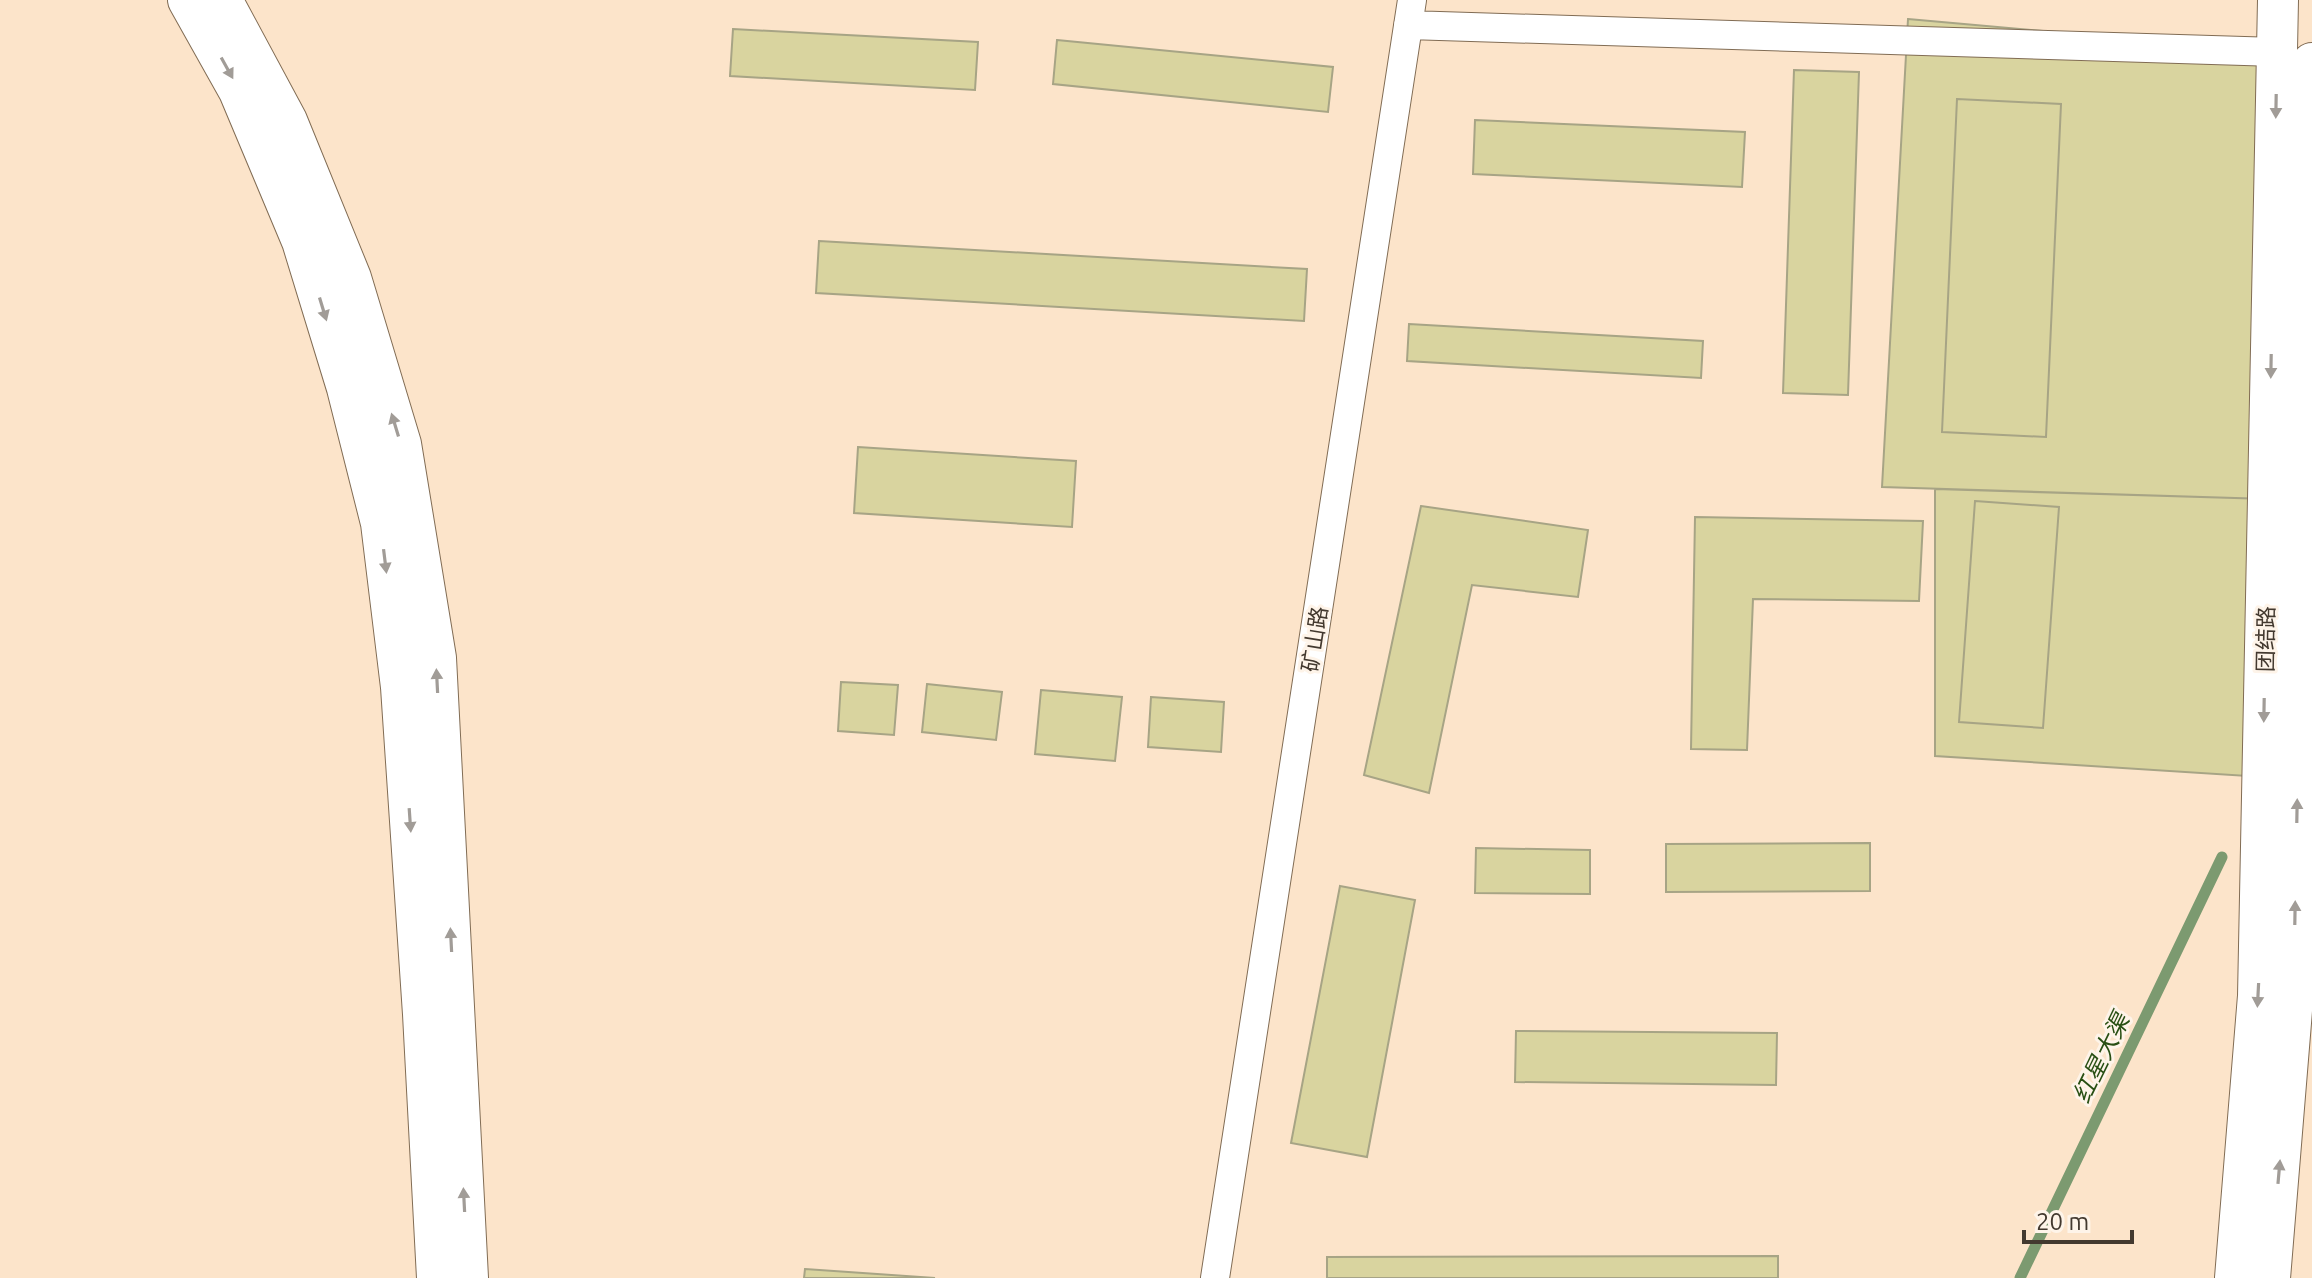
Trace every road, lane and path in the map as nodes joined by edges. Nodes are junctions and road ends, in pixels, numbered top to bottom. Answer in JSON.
{"nodes":[{"id":1,"x":188,"y":0,"type":"edge"},
{"id":2,"x":222,"y":0,"type":"edge"},
{"id":3,"x":2278,"y":0,"type":"edge"},
{"id":4,"x":1410,"y":12,"type":"edge"},
{"id":5,"x":2294,"y":57,"type":"edge"},
{"id":6,"x":2279,"y":844,"type":"junction"},
{"id":7,"x":2303,"y":1001,"type":"edge"},
{"id":8,"x":437,"y":1278,"type":"edge"},
{"id":9,"x":468,"y":1278,"type":"edge"},
{"id":10,"x":1215,"y":1278,"type":"edge"},
{"id":11,"x":2235,"y":1278,"type":"edge"},
{"id":12,"x":2270,"y":1278,"type":"edge"}],
"edges":[{"from":1,"to":8,"type":"main road","one_way":true},
{"from":9,"to":2,"type":"main road","one_way":true},
{"from":3,"to":5,"type":"main road","name":"团结路"},
{"from":4,"to":5,"type":"street"},
{"from":4,"to":10,"type":"street","name":"矿山路"},
{"from":5,"to":6,"type":"main road","name":"团结路","one_way":true},
{"from":6,"to":5,"type":"main road","name":"团结路","one_way":true},
{"from":7,"to":6,"type":"main road","name":"团结路","one_way":true},
{"from":6,"to":11,"type":"main road","name":"团结路","one_way":true},
{"from":12,"to":7,"type":"main road","name":"团结路","one_way":true}]}
